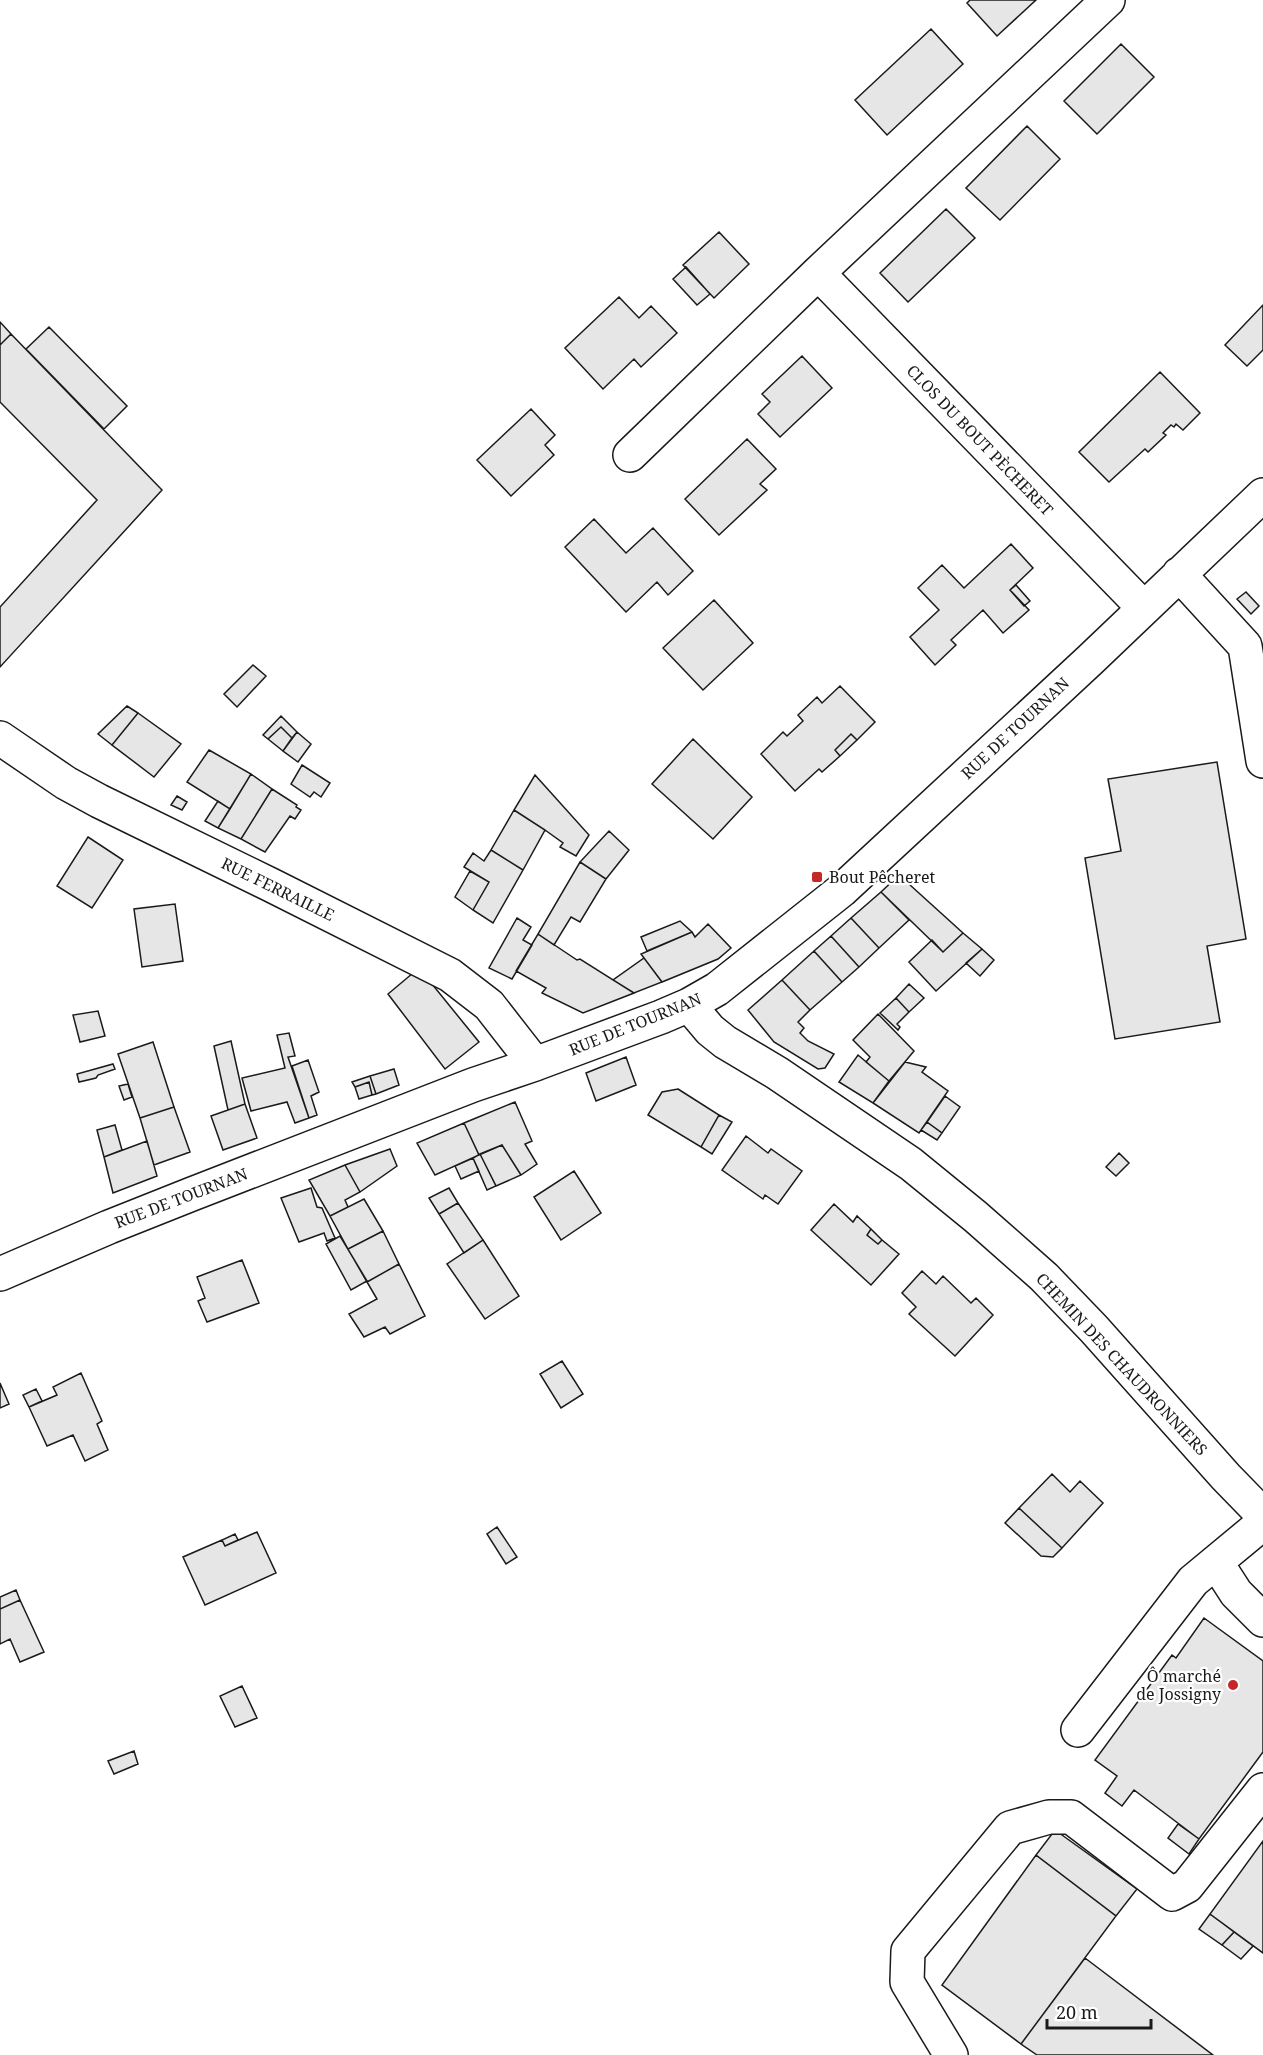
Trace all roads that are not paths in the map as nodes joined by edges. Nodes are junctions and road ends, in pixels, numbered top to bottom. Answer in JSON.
{"nodes":[{"id":1,"x":1108,"y":0,"type":"edge"},
{"id":2,"x":818,"y":273,"type":"junction"},
{"id":3,"x":630,"y":455,"type":"dead end"},
{"id":4,"x":1263,"y":495,"type":"edge"},
{"id":5,"x":1179,"y":574,"type":"junction"},
{"id":6,"x":1143,"y":607,"type":"junction"},
{"id":7,"x":0,"y":738,"type":"edge"},
{"id":8,"x":1263,"y":761,"type":"edge"},
{"id":9,"x":689,"y":1005,"type":"junction"},
{"id":10,"x":535,"y":1064,"type":"junction"},
{"id":11,"x":0,"y":1274,"type":"edge"},
{"id":12,"x":1263,"y":1515,"type":"edge"},
{"id":13,"x":1263,"y":1523,"type":"edge"},
{"id":14,"x":1216,"y":1562,"type":"junction"},
{"id":15,"x":1263,"y":1620,"type":"edge"},
{"id":16,"x":1078,"y":1730,"type":"dead end"},
{"id":17,"x":1263,"y":1790,"type":"edge"},
{"id":18,"x":951,"y":2055,"type":"edge"}],
"edges":[{"from":1,"to":2,"type":"street"},
{"from":2,"to":3,"type":"street"},
{"from":2,"to":6,"type":"street","name":"CLOS DU BOUT PÈCHERET"},
{"from":4,"to":5,"type":"street","name":"RUE DE TOURNAN"},
{"from":5,"to":6,"type":"street","name":"RUE DE TOURNAN"},
{"from":5,"to":8,"type":"street"},
{"from":6,"to":9,"type":"street","name":"RUE DE TOURNAN"},
{"from":7,"to":10,"type":"street","name":"RUE FERRAILLE"},
{"from":9,"to":10,"type":"street","name":"RUE DE TOURNAN"},
{"from":9,"to":12,"type":"street","name":"CHEMIN DES CHAUDRONNIERS"},
{"from":10,"to":11,"type":"street","name":"RUE DE TOURNAN"},
{"from":13,"to":14,"type":"street"},
{"from":14,"to":15,"type":"street"},
{"from":14,"to":16,"type":"street"},
{"from":17,"to":18,"type":"street"}]}
